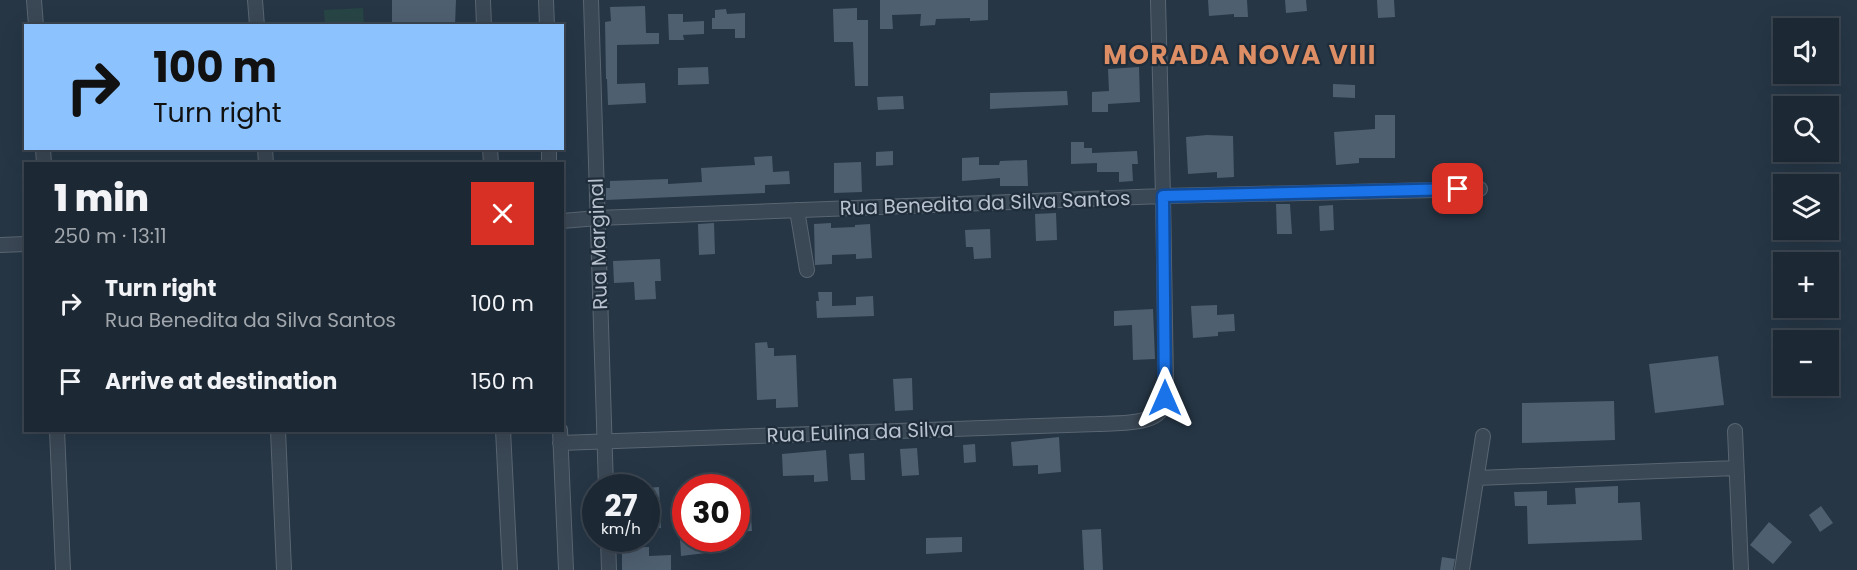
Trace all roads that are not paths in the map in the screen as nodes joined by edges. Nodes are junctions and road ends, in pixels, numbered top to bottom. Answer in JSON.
{"nodes":[{"id":1,"x":34,"y":0,"type":"edge"},
{"id":2,"x":255,"y":0,"type":"edge"},
{"id":3,"x":483,"y":0,"type":"edge"},
{"id":4,"x":546,"y":0,"type":"edge"},
{"id":5,"x":591,"y":0,"type":"edge"},
{"id":6,"x":1158,"y":0,"type":"edge"},
{"id":7,"x":36,"y":24,"type":"edge"},
{"id":8,"x":257,"y":24,"type":"edge"},
{"id":9,"x":484,"y":24,"type":"edge"},
{"id":10,"x":547,"y":24,"type":"edge"},
{"id":11,"x":1480,"y":189,"type":"dead end"},
{"id":12,"x":1163,"y":196,"type":"junction"},
{"id":13,"x":797,"y":210,"type":"junction"},
{"id":14,"x":598,"y":218,"type":"junction"},
{"id":15,"x":564,"y":221,"type":"edge"},
{"id":16,"x":24,"y":244,"type":"edge"},
{"id":17,"x":0,"y":245,"type":"edge"},
{"id":18,"x":807,"y":270,"type":"dead end"},
{"id":19,"x":1735,"y":431,"type":"dead end"},
{"id":20,"x":57,"y":432,"type":"edge"},
{"id":21,"x":278,"y":432,"type":"edge"},
{"id":22,"x":503,"y":432,"type":"edge"},
{"id":23,"x":1483,"y":436,"type":"dead end"},
{"id":24,"x":560,"y":437,"type":"edge"},
{"id":25,"x":604,"y":440,"type":"junction"},
{"id":26,"x":1736,"y":468,"type":"junction"},
{"id":27,"x":605,"y":474,"type":"edge"},
{"id":28,"x":1477,"y":478,"type":"junction"},
{"id":29,"x":608,"y":552,"type":"edge"},
{"id":30,"x":63,"y":570,"type":"edge"},
{"id":31,"x":284,"y":570,"type":"edge"},
{"id":32,"x":510,"y":570,"type":"edge"},
{"id":33,"x":566,"y":570,"type":"edge"},
{"id":34,"x":609,"y":570,"type":"edge"},
{"id":35,"x":1462,"y":570,"type":"edge"},
{"id":36,"x":1741,"y":570,"type":"edge"}],
"edges":[{"from":1,"to":7,"type":"street"},
{"from":2,"to":8,"type":"street"},
{"from":3,"to":9,"type":"street"},
{"from":4,"to":10,"type":"street"},
{"from":5,"to":14,"type":"street","name":"Rua Marginal"},
{"from":6,"to":12,"type":"street"},
{"from":11,"to":12,"type":"street","name":"Rua Benedita da Silva Santos"},
{"from":12,"to":13,"type":"street","name":"Rua Benedita da Silva Santos"},
{"from":12,"to":25,"type":"street","name":"Rua Eulina da Silva"},
{"from":13,"to":14,"type":"street","name":"Rua Benedita da Silva Santos"},
{"from":13,"to":18,"type":"street"},
{"from":14,"to":15,"type":"street","name":"Rua Benedita da Silva Santos"},
{"from":14,"to":25,"type":"street","name":"Rua Marginal"},
{"from":16,"to":17,"type":"street"},
{"from":19,"to":26,"type":"street"},
{"from":20,"to":30,"type":"street"},
{"from":21,"to":31,"type":"street"},
{"from":22,"to":32,"type":"street"},
{"from":23,"to":28,"type":"street"},
{"from":24,"to":25,"type":"street","name":"Rua Eulina da Silva"},
{"from":24,"to":33,"type":"street"},
{"from":25,"to":27,"type":"street","name":"Rua Marginal"},
{"from":26,"to":28,"type":"street"},
{"from":26,"to":36,"type":"street"},
{"from":28,"to":35,"type":"street"},
{"from":29,"to":34,"type":"street"}]}
